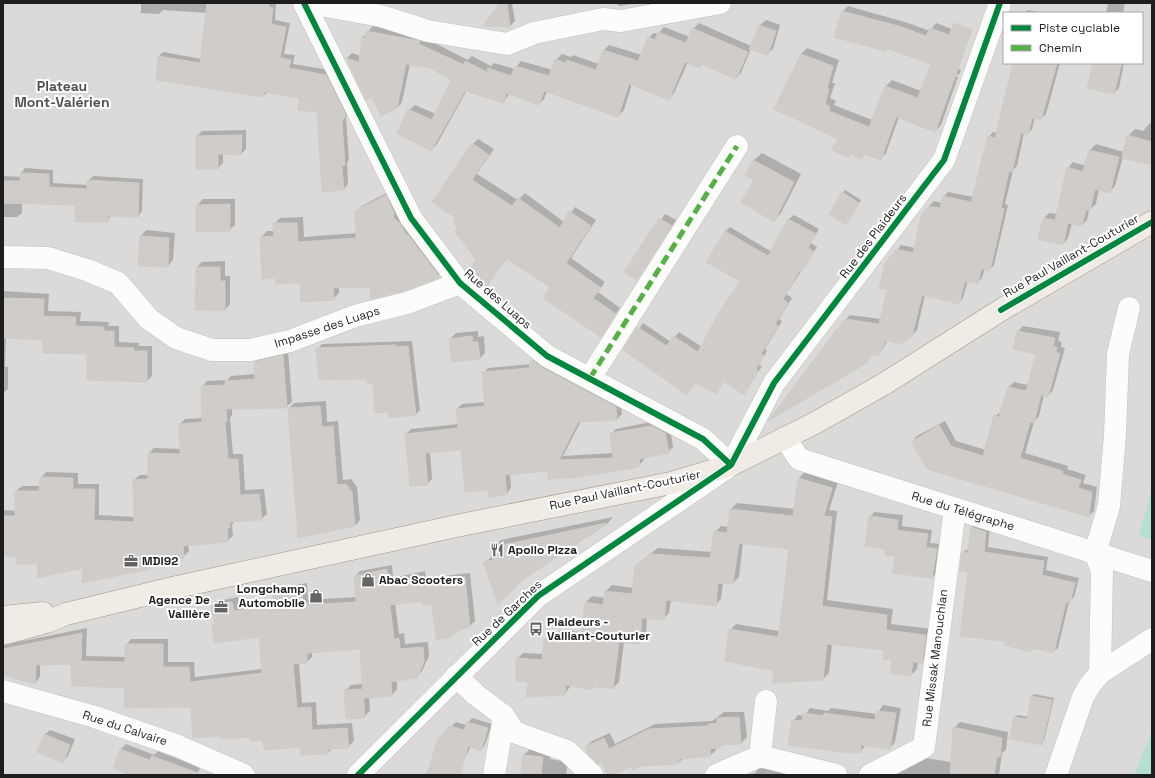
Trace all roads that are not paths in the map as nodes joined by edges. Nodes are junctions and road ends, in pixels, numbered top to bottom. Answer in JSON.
{"nodes":[{"id":1,"x":304,"y":3,"type":"edge"},
{"id":2,"x":310,"y":3,"type":"edge"},
{"id":3,"x":720,"y":3,"type":"edge"},
{"id":4,"x":1000,"y":3,"type":"edge"},
{"id":5,"x":688,"y":5,"type":"edge"},
{"id":6,"x":601,"y":11,"type":"edge"},
{"id":7,"x":737,"y":146,"type":"dead end"},
{"id":8,"x":1152,"y":222,"type":"edge"},
{"id":9,"x":3,"y":257,"type":"edge"},
{"id":10,"x":460,"y":283,"type":"junction"},
{"id":11,"x":1129,"y":308,"type":"dead end"},
{"id":12,"x":590,"y":378,"type":"junction"},
{"id":13,"x":785,"y":438,"type":"junction"},
{"id":14,"x":731,"y":465,"type":"junction"},
{"id":15,"x":955,"y":509,"type":"junction"},
{"id":16,"x":1095,"y":553,"type":"junction"},
{"id":17,"x":1152,"y":571,"type":"edge"},
{"id":18,"x":66,"y":614,"type":"junction"},
{"id":19,"x":3,"y":617,"type":"edge"},
{"id":20,"x":3,"y":634,"type":"edge"},
{"id":21,"x":1152,"y":639,"type":"edge"},
{"id":22,"x":1100,"y":673,"type":"junction"},
{"id":23,"x":456,"y":676,"type":"junction"},
{"id":24,"x":3,"y":691,"type":"edge"},
{"id":25,"x":766,"y":701,"type":"dead end"},
{"id":26,"x":504,"y":716,"type":"junction"},
{"id":27,"x":760,"y":756,"type":"junction"},
{"id":28,"x":725,"y":773,"type":"edge"},
{"id":29,"x":244,"y":775,"type":"edge"},
{"id":30,"x":358,"y":775,"type":"edge"},
{"id":31,"x":494,"y":775,"type":"edge"},
{"id":32,"x":592,"y":775,"type":"edge"},
{"id":33,"x":836,"y":775,"type":"edge"},
{"id":34,"x":870,"y":775,"type":"edge"},
{"id":35,"x":1056,"y":775,"type":"edge"}],
"edges":[{"from":1,"to":10,"type":"street","name":"Rue des Luaps"},
{"from":2,"to":6,"type":"street"},
{"from":3,"to":5,"type":"street"},
{"from":4,"to":14,"type":"street","name":"Rue des Plaideurs"},
{"from":5,"to":6,"type":"street"},
{"from":7,"to":12,"type":"street"},
{"from":8,"to":13,"type":"main road","name":"Rue Paul Vaillant-Couturier"},
{"from":9,"to":10,"type":"street","name":"Impasse des Luaps"},
{"from":10,"to":12,"type":"street","name":"Rue des Luaps"},
{"from":11,"to":16,"type":"street"},
{"from":12,"to":14,"type":"street","name":"Rue des Luaps"},
{"from":13,"to":14,"type":"main road","name":"Rue Paul Vaillant-Couturier"},
{"from":13,"to":15,"type":"street","name":"Rue du Télégraphe"},
{"from":14,"to":18,"type":"main road","name":"Rue Paul Vaillant-Couturier"},
{"from":14,"to":23,"type":"street","name":"Rue de Garches"},
{"from":15,"to":16,"type":"street","name":"Rue du Télégraphe"},
{"from":15,"to":34,"type":"street","name":"Rue Missak Manouchian"},
{"from":16,"to":17,"type":"street","name":"Rue du Télégraphe"},
{"from":16,"to":22,"type":"street"},
{"from":18,"to":19,"type":"main road","name":"Rue Paul Vaillant-Couturier"},
{"from":18,"to":20,"type":"main road","name":"Rue Paul Vaillant-Couturier"},
{"from":21,"to":22,"type":"street"},
{"from":22,"to":35,"type":"street"},
{"from":23,"to":26,"type":"street"},
{"from":23,"to":30,"type":"street","name":"Rue de Garches"},
{"from":24,"to":29,"type":"street","name":"Rue du Calvaire"},
{"from":25,"to":27,"type":"street"},
{"from":26,"to":31,"type":"street"},
{"from":26,"to":32,"type":"street"},
{"from":27,"to":28,"type":"street"},
{"from":27,"to":33,"type":"street"}]}
